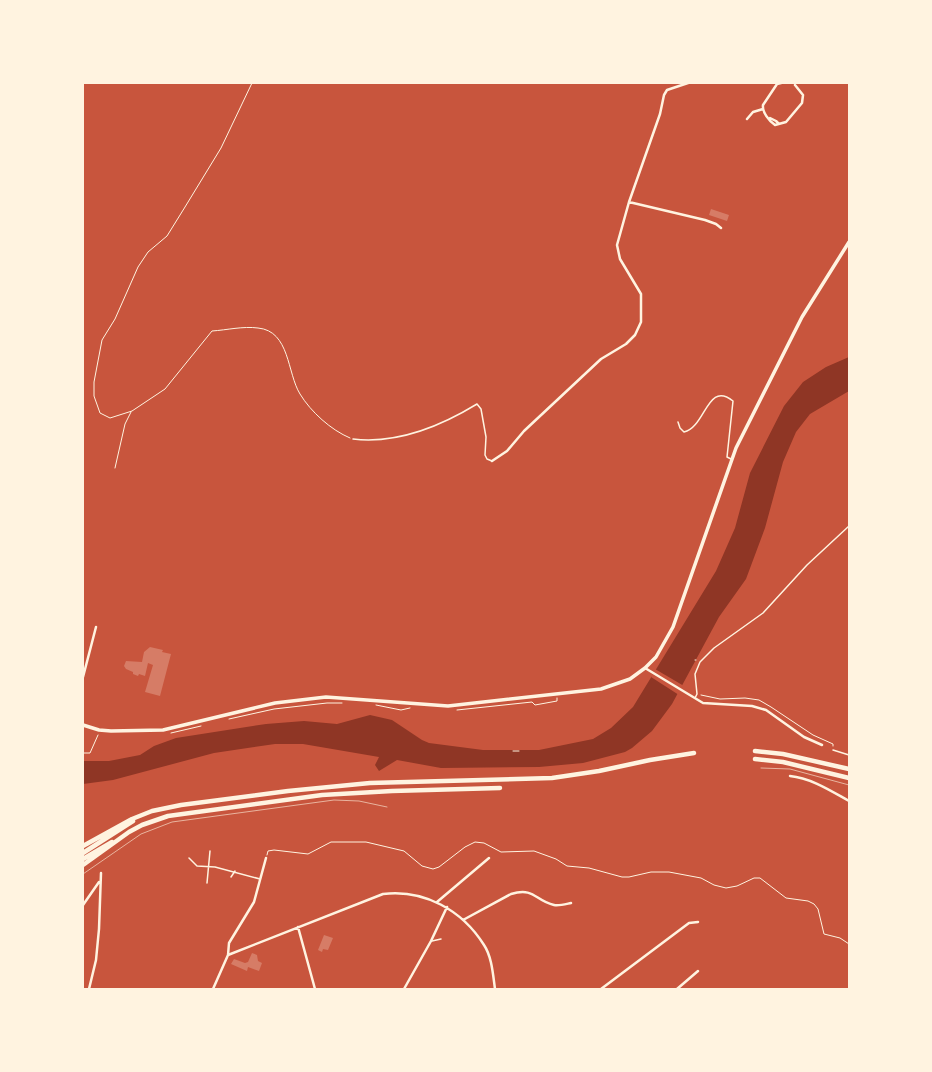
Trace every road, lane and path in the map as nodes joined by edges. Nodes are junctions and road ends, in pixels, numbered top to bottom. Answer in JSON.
{"nodes":[{"id":1,"x":252,"y":83,"type":"edge"},
{"id":2,"x":688,"y":83,"type":"edge"},
{"id":3,"x":781,"y":83,"type":"edge"},
{"id":4,"x":795,"y":85,"type":"dead end"},
{"id":5,"x":763,"y":109,"type":"junction"},
{"id":6,"x":747,"y":119,"type":"dead end"},
{"id":7,"x":628,"y":202,"type":"junction"},
{"id":8,"x":721,"y":228,"type":"dead end"},
{"id":9,"x":849,"y":242,"type":"edge"},
{"id":10,"x":132,"y":411,"type":"junction"},
{"id":11,"x":678,"y":422,"type":"dead end"},
{"id":12,"x":353,"y":439,"type":"joint"},
{"id":13,"x":732,"y":460,"type":"junction"},
{"id":14,"x":492,"y":461,"type":"joint"},
{"id":15,"x":115,"y":468,"type":"dead end"},
{"id":16,"x":849,"y":526,"type":"edge"},
{"id":17,"x":96,"y":627,"type":"dead end"},
{"id":18,"x":645,"y":668,"type":"junction"},
{"id":19,"x":83,"y":677,"type":"edge"},
{"id":20,"x":563,"y":697,"type":"dead end"},
{"id":21,"x":695,"y":699,"type":"junction"},
{"id":22,"x":349,"y":703,"type":"dead end"},
{"id":23,"x":371,"y":704,"type":"dead end"},
{"id":24,"x":410,"y":708,"type":"dead end"},
{"id":25,"x":455,"y":710,"type":"dead end"},
{"id":26,"x":226,"y":719,"type":"dead end"},
{"id":27,"x":83,"y":725,"type":"edge"},
{"id":28,"x":206,"y":725,"type":"dead end"},
{"id":29,"x":171,"y":733,"type":"dead end"},
{"id":30,"x":104,"y":735,"type":"dead end"},
{"id":31,"x":813,"y":735,"type":"dead end"},
{"id":32,"x":833,"y":744,"type":"dead end"},
{"id":33,"x":822,"y":745,"type":"dead end"},
{"id":34,"x":833,"y":750,"type":"dead end"},
{"id":35,"x":513,"y":751,"type":"dead end"},
{"id":36,"x":519,"y":751,"type":"dead end"},
{"id":37,"x":755,"y":751,"type":"dead end"},
{"id":38,"x":694,"y":752,"type":"dead end"},
{"id":39,"x":83,"y":753,"type":"edge"},
{"id":40,"x":849,"y":755,"type":"edge"},
{"id":41,"x":755,"y":759,"type":"dead end"},
{"id":42,"x":849,"y":769,"type":"edge"},
{"id":43,"x":790,"y":776,"type":"dead end"},
{"id":44,"x":849,"y":778,"type":"edge"},
{"id":45,"x":500,"y":788,"type":"dead end"},
{"id":46,"x":849,"y":801,"type":"edge"},
{"id":47,"x":152,"y":811,"type":"junction"},
{"id":48,"x":116,"y":840,"type":"junction"},
{"id":49,"x":83,"y":846,"type":"edge"},
{"id":50,"x":210,"y":851,"type":"dead end"},
{"id":51,"x":268,"y":851,"type":"dead end"},
{"id":52,"x":83,"y":853,"type":"edge"},
{"id":53,"x":188,"y":858,"type":"dead end"},
{"id":54,"x":266,"y":858,"type":"dead end"},
{"id":55,"x":489,"y":858,"type":"dead end"},
{"id":56,"x":83,"y":859,"type":"edge"},
{"id":57,"x":83,"y":865,"type":"edge"},
{"id":58,"x":209,"y":866,"type":"junction"},
{"id":59,"x":235,"y":871,"type":"junction"},
{"id":60,"x":100,"y":873,"type":"dead end"},
{"id":61,"x":231,"y":877,"type":"dead end"},
{"id":62,"x":260,"y":879,"type":"junction"},
{"id":63,"x":100,"y":880,"type":"junction"},
{"id":64,"x":207,"y":883,"type":"dead end"},
{"id":65,"x":437,"y":902,"type":"junction"},
{"id":66,"x":571,"y":903,"type":"dead end"},
{"id":67,"x":83,"y":904,"type":"edge"},
{"id":68,"x":447,"y":907,"type":"junction"},
{"id":69,"x":463,"y":920,"type":"junction"},
{"id":70,"x":698,"y":922,"type":"dead end"},
{"id":71,"x":298,"y":927,"type":"junction"},
{"id":72,"x":442,"y":939,"type":"dead end"},
{"id":73,"x":431,"y":941,"type":"junction"},
{"id":74,"x":849,"y":944,"type":"edge"},
{"id":75,"x":228,"y":955,"type":"junction"},
{"id":76,"x":698,"y":972,"type":"dead end"},
{"id":77,"x":89,"y":989,"type":"edge"},
{"id":78,"x":213,"y":989,"type":"edge"},
{"id":79,"x":315,"y":989,"type":"edge"},
{"id":80,"x":404,"y":989,"type":"edge"},
{"id":81,"x":495,"y":989,"type":"edge"},
{"id":82,"x":602,"y":989,"type":"edge"},
{"id":83,"x":677,"y":989,"type":"edge"}],
"edges":[{"from":1,"to":10,"type":"path"},
{"from":2,"to":7,"type":"street"},
{"from":3,"to":5,"type":"street"},
{"from":4,"to":5,"type":"street"},
{"from":5,"to":6,"type":"street"},
{"from":7,"to":8,"type":"street"},
{"from":7,"to":14,"type":"street"},
{"from":9,"to":13,"type":"street"},
{"from":10,"to":12,"type":"path"},
{"from":10,"to":15,"type":"path"},
{"from":11,"to":13,"type":"lane"},
{"from":12,"to":14,"type":"lane"},
{"from":13,"to":18,"type":"street"},
{"from":16,"to":21,"type":"lane"},
{"from":17,"to":19,"type":"street"},
{"from":18,"to":21,"type":"street"},
{"from":18,"to":27,"type":"street"},
{"from":20,"to":25,"type":"path"},
{"from":21,"to":33,"type":"street"},
{"from":22,"to":26,"type":"path"},
{"from":23,"to":24,"type":"path"},
{"from":28,"to":29,"type":"path"},
{"from":30,"to":39,"type":"path"},
{"from":31,"to":32,"type":"path"},
{"from":34,"to":40,"type":"lane"},
{"from":35,"to":36,"type":"path"},
{"from":37,"to":42,"type":"highway"},
{"from":38,"to":47,"type":"highway"},
{"from":41,"to":44,"type":"highway"},
{"from":43,"to":46,"type":"street"},
{"from":45,"to":48,"type":"highway"},
{"from":47,"to":49,"type":"highway"},
{"from":47,"to":52,"type":"highway"},
{"from":48,"to":56,"type":"highway"},
{"from":48,"to":57,"type":"highway"},
{"from":50,"to":58,"type":"lane"},
{"from":51,"to":74,"type":"path"},
{"from":53,"to":58,"type":"lane"},
{"from":54,"to":62,"type":"street"},
{"from":55,"to":65,"type":"street"},
{"from":58,"to":59,"type":"lane"},
{"from":58,"to":64,"type":"lane"},
{"from":59,"to":61,"type":"lane"},
{"from":59,"to":62,"type":"lane"},
{"from":60,"to":63,"type":"street"},
{"from":62,"to":75,"type":"street"},
{"from":63,"to":67,"type":"street"},
{"from":63,"to":77,"type":"street"},
{"from":65,"to":68,"type":"street"},
{"from":65,"to":71,"type":"street"},
{"from":66,"to":69,"type":"street"},
{"from":68,"to":69,"type":"street"},
{"from":68,"to":73,"type":"street"},
{"from":69,"to":81,"type":"street"},
{"from":70,"to":82,"type":"street"},
{"from":71,"to":75,"type":"street"},
{"from":71,"to":79,"type":"street"},
{"from":72,"to":73,"type":"lane"},
{"from":73,"to":80,"type":"street"},
{"from":75,"to":78,"type":"street"},
{"from":76,"to":83,"type":"street"}]}
